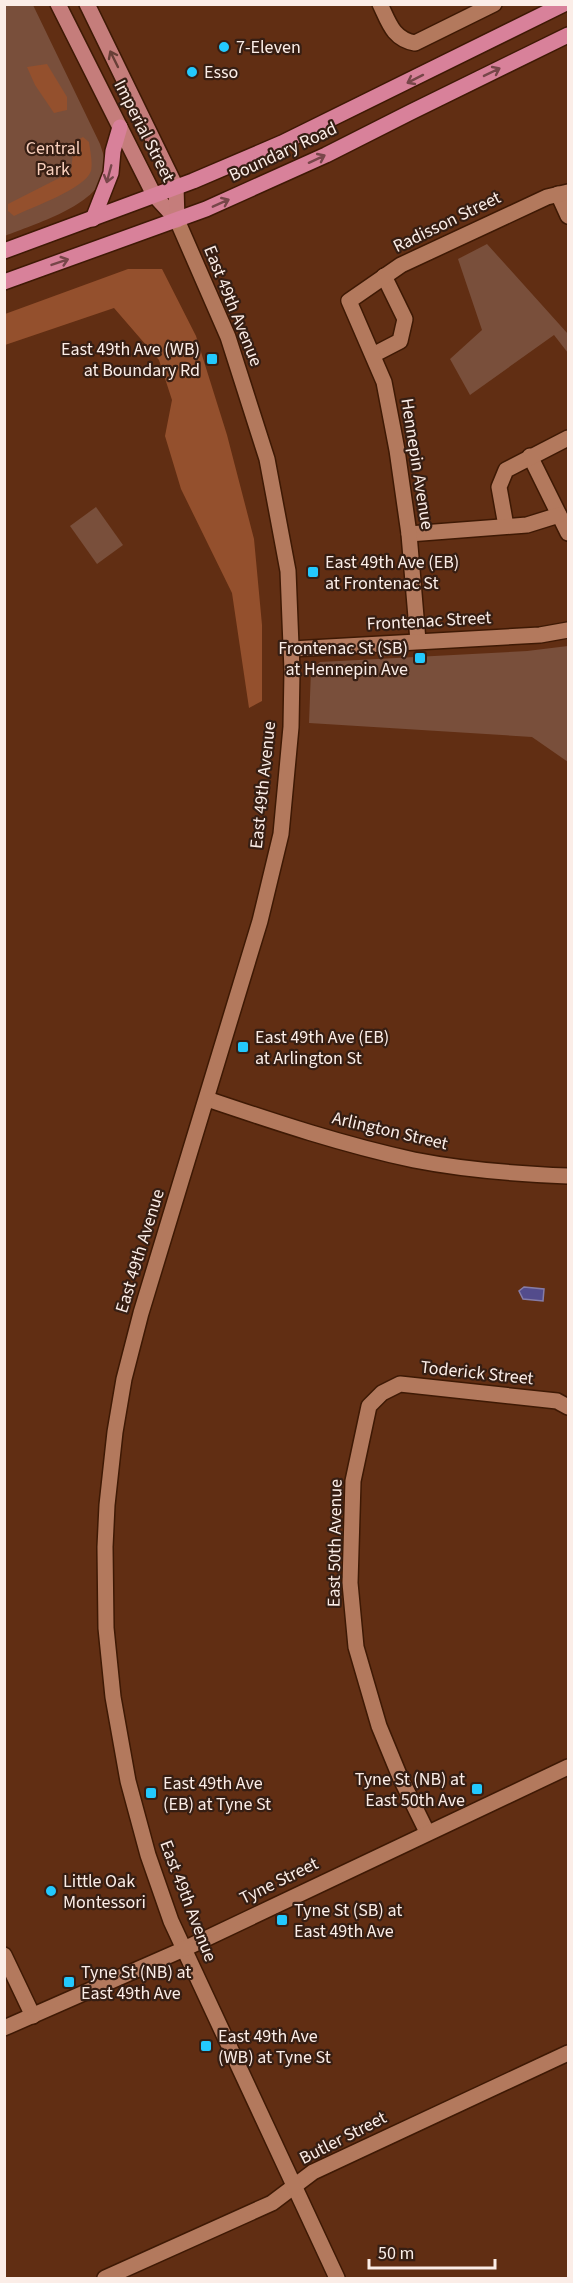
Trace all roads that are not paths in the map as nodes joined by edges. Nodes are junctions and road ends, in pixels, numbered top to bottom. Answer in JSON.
{"nodes":[{"id":1,"x":58,"y":4,"type":"edge"},
{"id":2,"x":87,"y":4,"type":"edge"},
{"id":3,"x":380,"y":4,"type":"edge"},
{"id":4,"x":494,"y":4,"type":"edge"},
{"id":5,"x":564,"y":4,"type":"edge"},
{"id":6,"x":568,"y":35,"type":"edge"},
{"id":7,"x":120,"y":127,"type":"junction"},
{"id":8,"x":176,"y":187,"type":"junction"},
{"id":9,"x":563,"y":193,"type":"edge"},
{"id":10,"x":154,"y":195,"type":"junction"},
{"id":11,"x":568,"y":216,"type":"edge"},
{"id":12,"x":93,"y":219,"type":"junction"},
{"id":13,"x":177,"y":220,"type":"junction"},
{"id":14,"x":4,"y":251,"type":"edge"},
{"id":15,"x":384,"y":276,"type":"junction"},
{"id":16,"x":4,"y":282,"type":"edge"},
{"id":17,"x":349,"y":301,"type":"joint"},
{"id":18,"x":373,"y":356,"type":"junction"},
{"id":19,"x":568,"y":438,"type":"edge"},
{"id":20,"x":530,"y":456,"type":"junction"},
{"id":21,"x":559,"y":514,"type":"junction"},
{"id":22,"x":506,"y":526,"type":"junction"},
{"id":23,"x":568,"y":533,"type":"edge"},
{"id":24,"x":409,"y":534,"type":"junction"},
{"id":25,"x":568,"y":630,"type":"edge"},
{"id":26,"x":418,"y":641,"type":"junction"},
{"id":27,"x":292,"y":650,"type":"junction"},
{"id":28,"x":207,"y":1099,"type":"junction"},
{"id":29,"x":568,"y":1176,"type":"edge"},
{"id":30,"x":382,"y":1393,"type":"joint"},
{"id":31,"x":568,"y":1407,"type":"edge"},
{"id":32,"x":568,"y":1767,"type":"edge"},
{"id":33,"x":427,"y":1832,"type":"junction"},
{"id":34,"x":184,"y":1949,"type":"junction"},
{"id":35,"x":4,"y":1955,"type":"edge"},
{"id":36,"x":33,"y":2016,"type":"junction"},
{"id":37,"x":4,"y":2028,"type":"edge"},
{"id":38,"x":568,"y":2053,"type":"edge"},
{"id":39,"x":294,"y":2187,"type":"junction"},
{"id":40,"x":105,"y":2278,"type":"edge"},
{"id":41,"x":337,"y":2278,"type":"edge"}],
"edges":[{"from":1,"to":7,"type":"main road","name":"Imperial Street"},
{"from":8,"to":2,"type":"main road","name":"Imperial Street","one_way":true},
{"from":3,"to":4,"type":"street"},
{"from":5,"to":8,"type":"main road","name":"Boundary Road","one_way":true},
{"from":13,"to":6,"type":"main road","name":"Boundary Road","one_way":true},
{"from":7,"to":10,"type":"main road","name":"Imperial Street"},
{"from":7,"to":12,"type":"main road","one_way":true},
{"from":8,"to":10,"type":"main road","name":"Boundary Road"},
{"from":8,"to":13,"type":"main road","name":"Imperial Street"},
{"from":9,"to":11,"type":"street"},
{"from":9,"to":15,"type":"street","name":"Radisson Street"},
{"from":10,"to":12,"type":"main road","name":"Boundary Road"},
{"from":10,"to":13,"type":"main road","name":"Imperial Street"},
{"from":12,"to":14,"type":"main road","name":"Boundary Road"},
{"from":16,"to":13,"type":"main road","name":"Boundary Road","one_way":true},
{"from":13,"to":27,"type":"street","name":"East 49th Avenue"},
{"from":15,"to":17,"type":"street","name":"Radisson Street"},
{"from":15,"to":18,"type":"street"},
{"from":17,"to":18,"type":"street","name":"Hennepin Avenue"},
{"from":18,"to":24,"type":"street","name":"Hennepin Avenue"},
{"from":19,"to":20,"type":"street"},
{"from":20,"to":21,"type":"street"},
{"from":20,"to":22,"type":"street"},
{"from":21,"to":22,"type":"street"},
{"from":21,"to":23,"type":"street"},
{"from":22,"to":24,"type":"street"},
{"from":24,"to":26,"type":"street","name":"Hennepin Avenue"},
{"from":25,"to":26,"type":"street","name":"Frontenac Street"},
{"from":26,"to":27,"type":"street","name":"Frontenac Street"},
{"from":27,"to":28,"type":"street","name":"East 49th Avenue"},
{"from":28,"to":29,"type":"street","name":"Arlington Street"},
{"from":28,"to":34,"type":"street","name":"East 49th Avenue"},
{"from":30,"to":31,"type":"street","name":"Toderick Street"},
{"from":30,"to":33,"type":"street","name":"East 50th Avenue"},
{"from":32,"to":33,"type":"street","name":"Tyne Street"},
{"from":33,"to":34,"type":"street","name":"Tyne Street"},
{"from":34,"to":36,"type":"street","name":"Tyne Street"},
{"from":34,"to":39,"type":"street","name":"East 49th Avenue"},
{"from":35,"to":36,"type":"street"},
{"from":36,"to":37,"type":"street","name":"Tyne Street"},
{"from":38,"to":39,"type":"street","name":"Butler Street"},
{"from":39,"to":40,"type":"street","name":"Butler Street"},
{"from":39,"to":41,"type":"street","name":"East 49th Avenue"}]}
